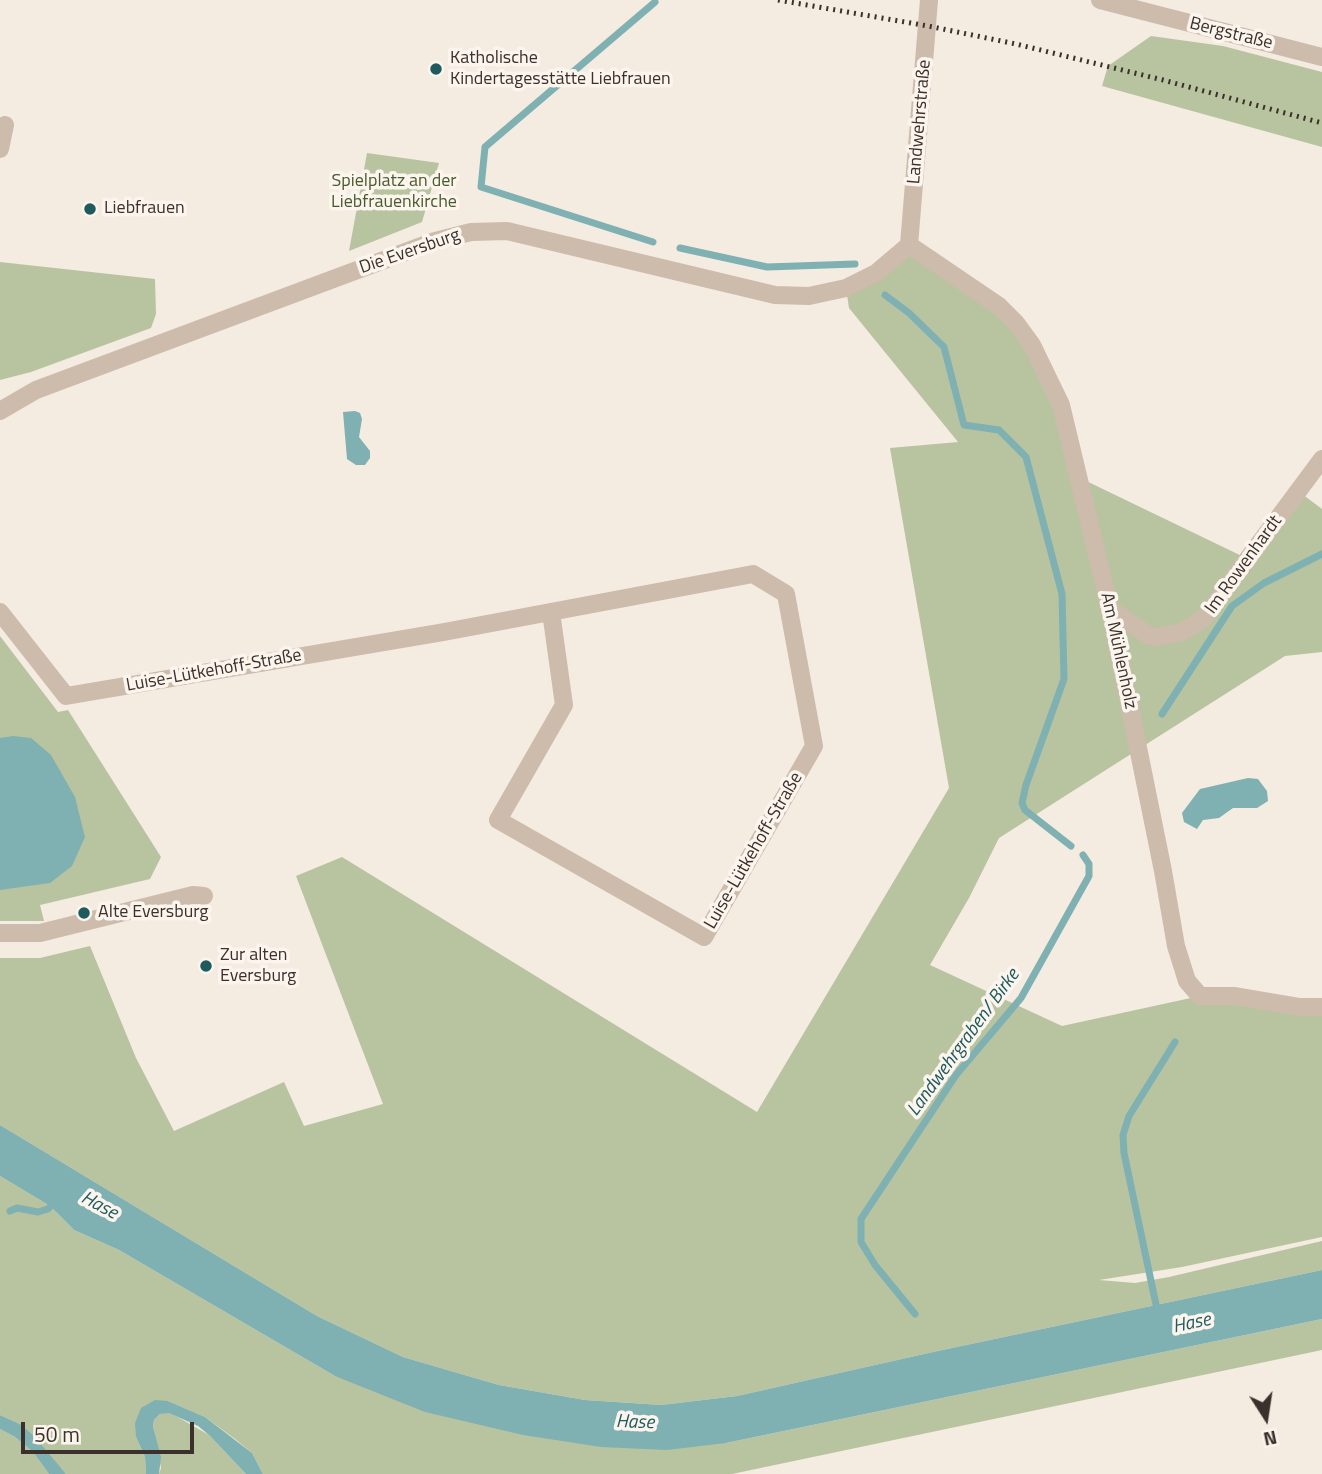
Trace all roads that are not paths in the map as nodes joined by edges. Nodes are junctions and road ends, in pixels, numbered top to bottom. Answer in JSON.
{"nodes":[{"id":1,"x":929,"y":0,"type":"edge"},
{"id":2,"x":1100,"y":0,"type":"edge"},
{"id":3,"x":1322,"y":57,"type":"edge"},
{"id":4,"x":5,"y":125,"type":"dead end"},
{"id":5,"x":0,"y":149,"type":"edge"},
{"id":6,"x":909,"y":244,"type":"junction"},
{"id":7,"x":0,"y":411,"type":"edge"},
{"id":8,"x":1322,"y":459,"type":"edge"},
{"id":9,"x":1110,"y":609,"type":"junction"},
{"id":10,"x":0,"y":612,"type":"edge"},
{"id":11,"x":551,"y":612,"type":"junction"},
{"id":12,"x":204,"y":896,"type":"dead end"},
{"id":13,"x":0,"y":933,"type":"edge"},
{"id":14,"x":1322,"y":1007,"type":"edge"}],
"edges":[{"from":1,"to":6,"type":"street","name":"Landwehrstraße"},
{"from":2,"to":3,"type":"street","name":"Bergstraße"},
{"from":4,"to":5,"type":"street"},
{"from":6,"to":7,"type":"street","name":"Die Eversburg"},
{"from":6,"to":9,"type":"street","name":"Am Mühlenholz"},
{"from":8,"to":9,"type":"street","name":"Im Rowenhardt"},
{"from":9,"to":14,"type":"street","name":"Am Mühlenholz"},
{"from":10,"to":11,"type":"street","name":"Luise-Lütkehoff-Straße"},
{"from":11,"to":11,"type":"street","name":"Luise-Lütkehoff-Straße"},
{"from":12,"to":13,"type":"street"}]}
